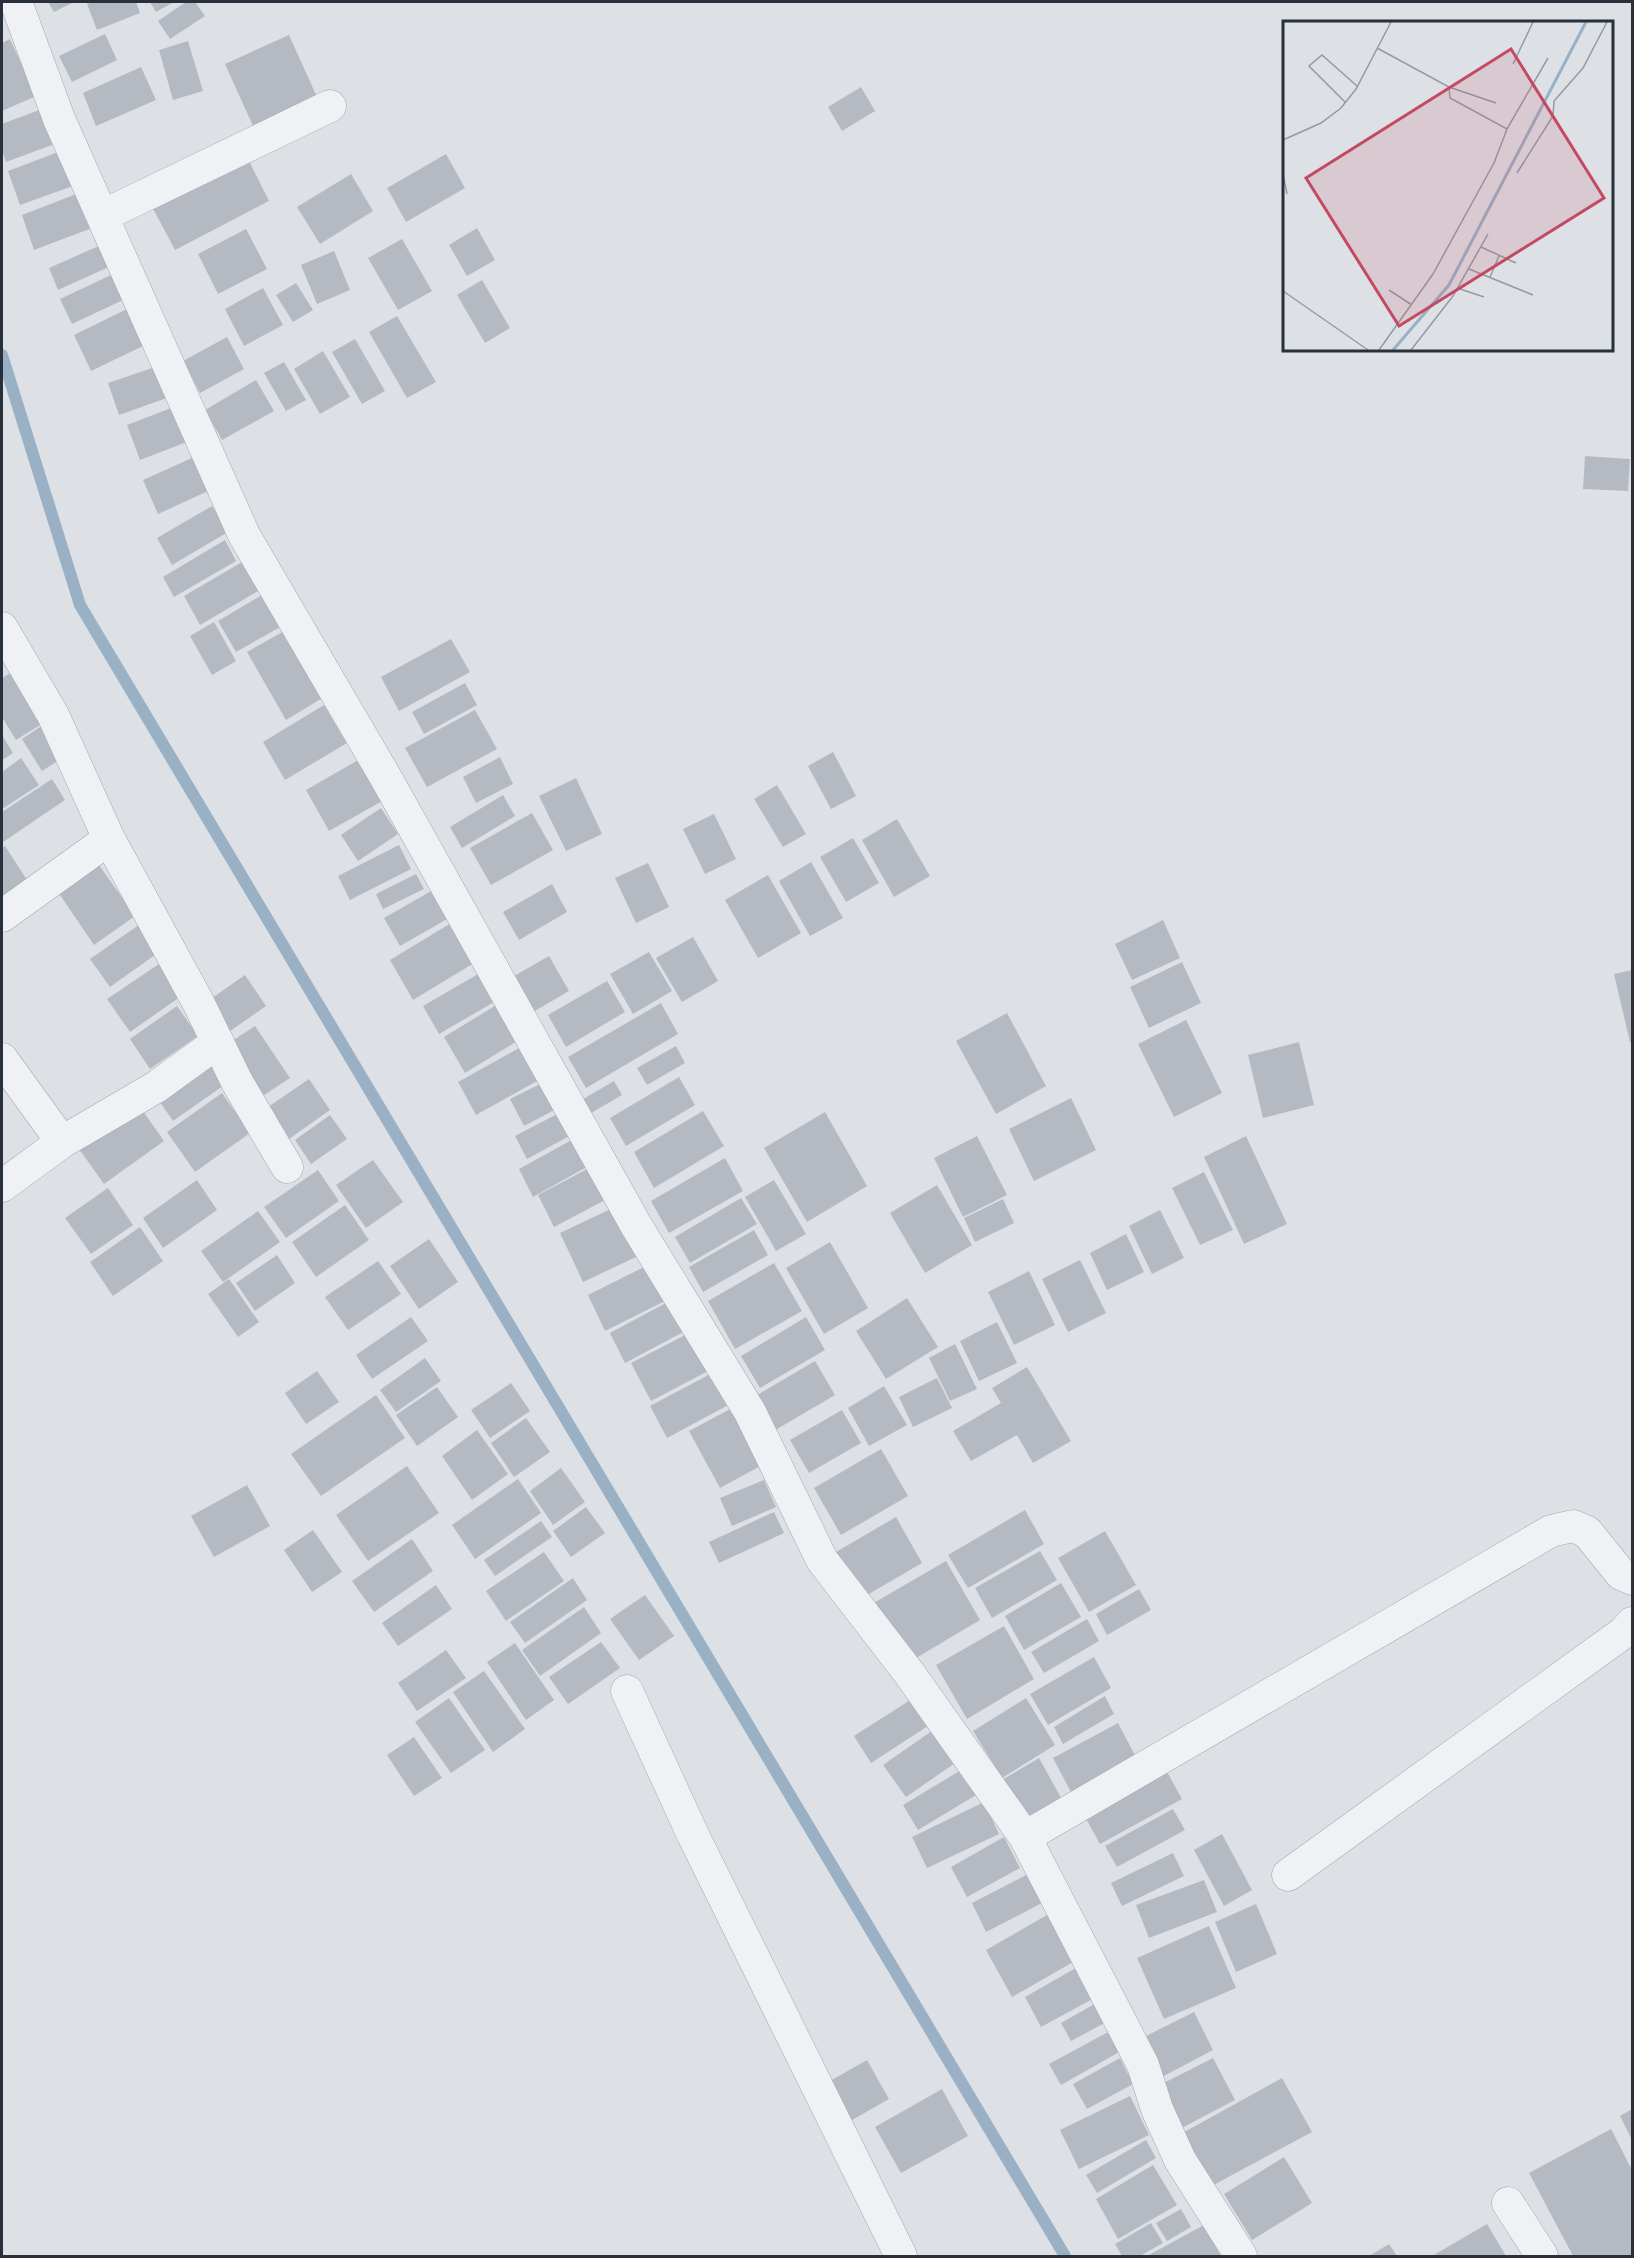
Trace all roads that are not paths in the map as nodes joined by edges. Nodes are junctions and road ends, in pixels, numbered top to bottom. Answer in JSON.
{"nodes":[{"id":1,"x":16,"y":2,"type":"edge"},
{"id":2,"x":330,"y":106,"type":"dead end"},
{"id":3,"x":102,"y":216,"type":"junction"},
{"id":4,"x":8,"y":648,"type":"edge"},
{"id":5,"x":109,"y":839,"type":"junction"},
{"id":6,"x":2,"y":916,"type":"edge"},
{"id":7,"x":218,"y":1042,"type":"junction"},
{"id":8,"x":2,"y":1059,"type":"edge"},
{"id":9,"x":62,"y":1142,"type":"junction"},
{"id":10,"x":287,"y":1167,"type":"dead end"},
{"id":11,"x":2,"y":1186,"type":"edge"},
{"id":12,"x":1632,"y":1579,"type":"edge"},
{"id":13,"x":1632,"y":1623,"type":"edge"},
{"id":14,"x":627,"y":1691,"type":"dead end"},
{"id":15,"x":1025,"y":1837,"type":"junction"},
{"id":16,"x":1288,"y":1875,"type":"dead end"},
{"id":17,"x":1508,"y":2203,"type":"dead end"},
{"id":18,"x":901,"y":2256,"type":"edge"},
{"id":19,"x":1242,"y":2256,"type":"edge"},
{"id":20,"x":1542,"y":2256,"type":"edge"}],
"edges":[{"from":1,"to":3,"type":"street"},
{"from":2,"to":3,"type":"street"},
{"from":3,"to":15,"type":"street"},
{"from":4,"to":5,"type":"street"},
{"from":5,"to":6,"type":"street"},
{"from":5,"to":7,"type":"street"},
{"from":7,"to":9,"type":"street"},
{"from":7,"to":10,"type":"street"},
{"from":8,"to":9,"type":"street"},
{"from":9,"to":11,"type":"street"},
{"from":12,"to":15,"type":"street"},
{"from":13,"to":16,"type":"street"},
{"from":14,"to":18,"type":"street"},
{"from":15,"to":19,"type":"street"},
{"from":17,"to":20,"type":"street"}]}
